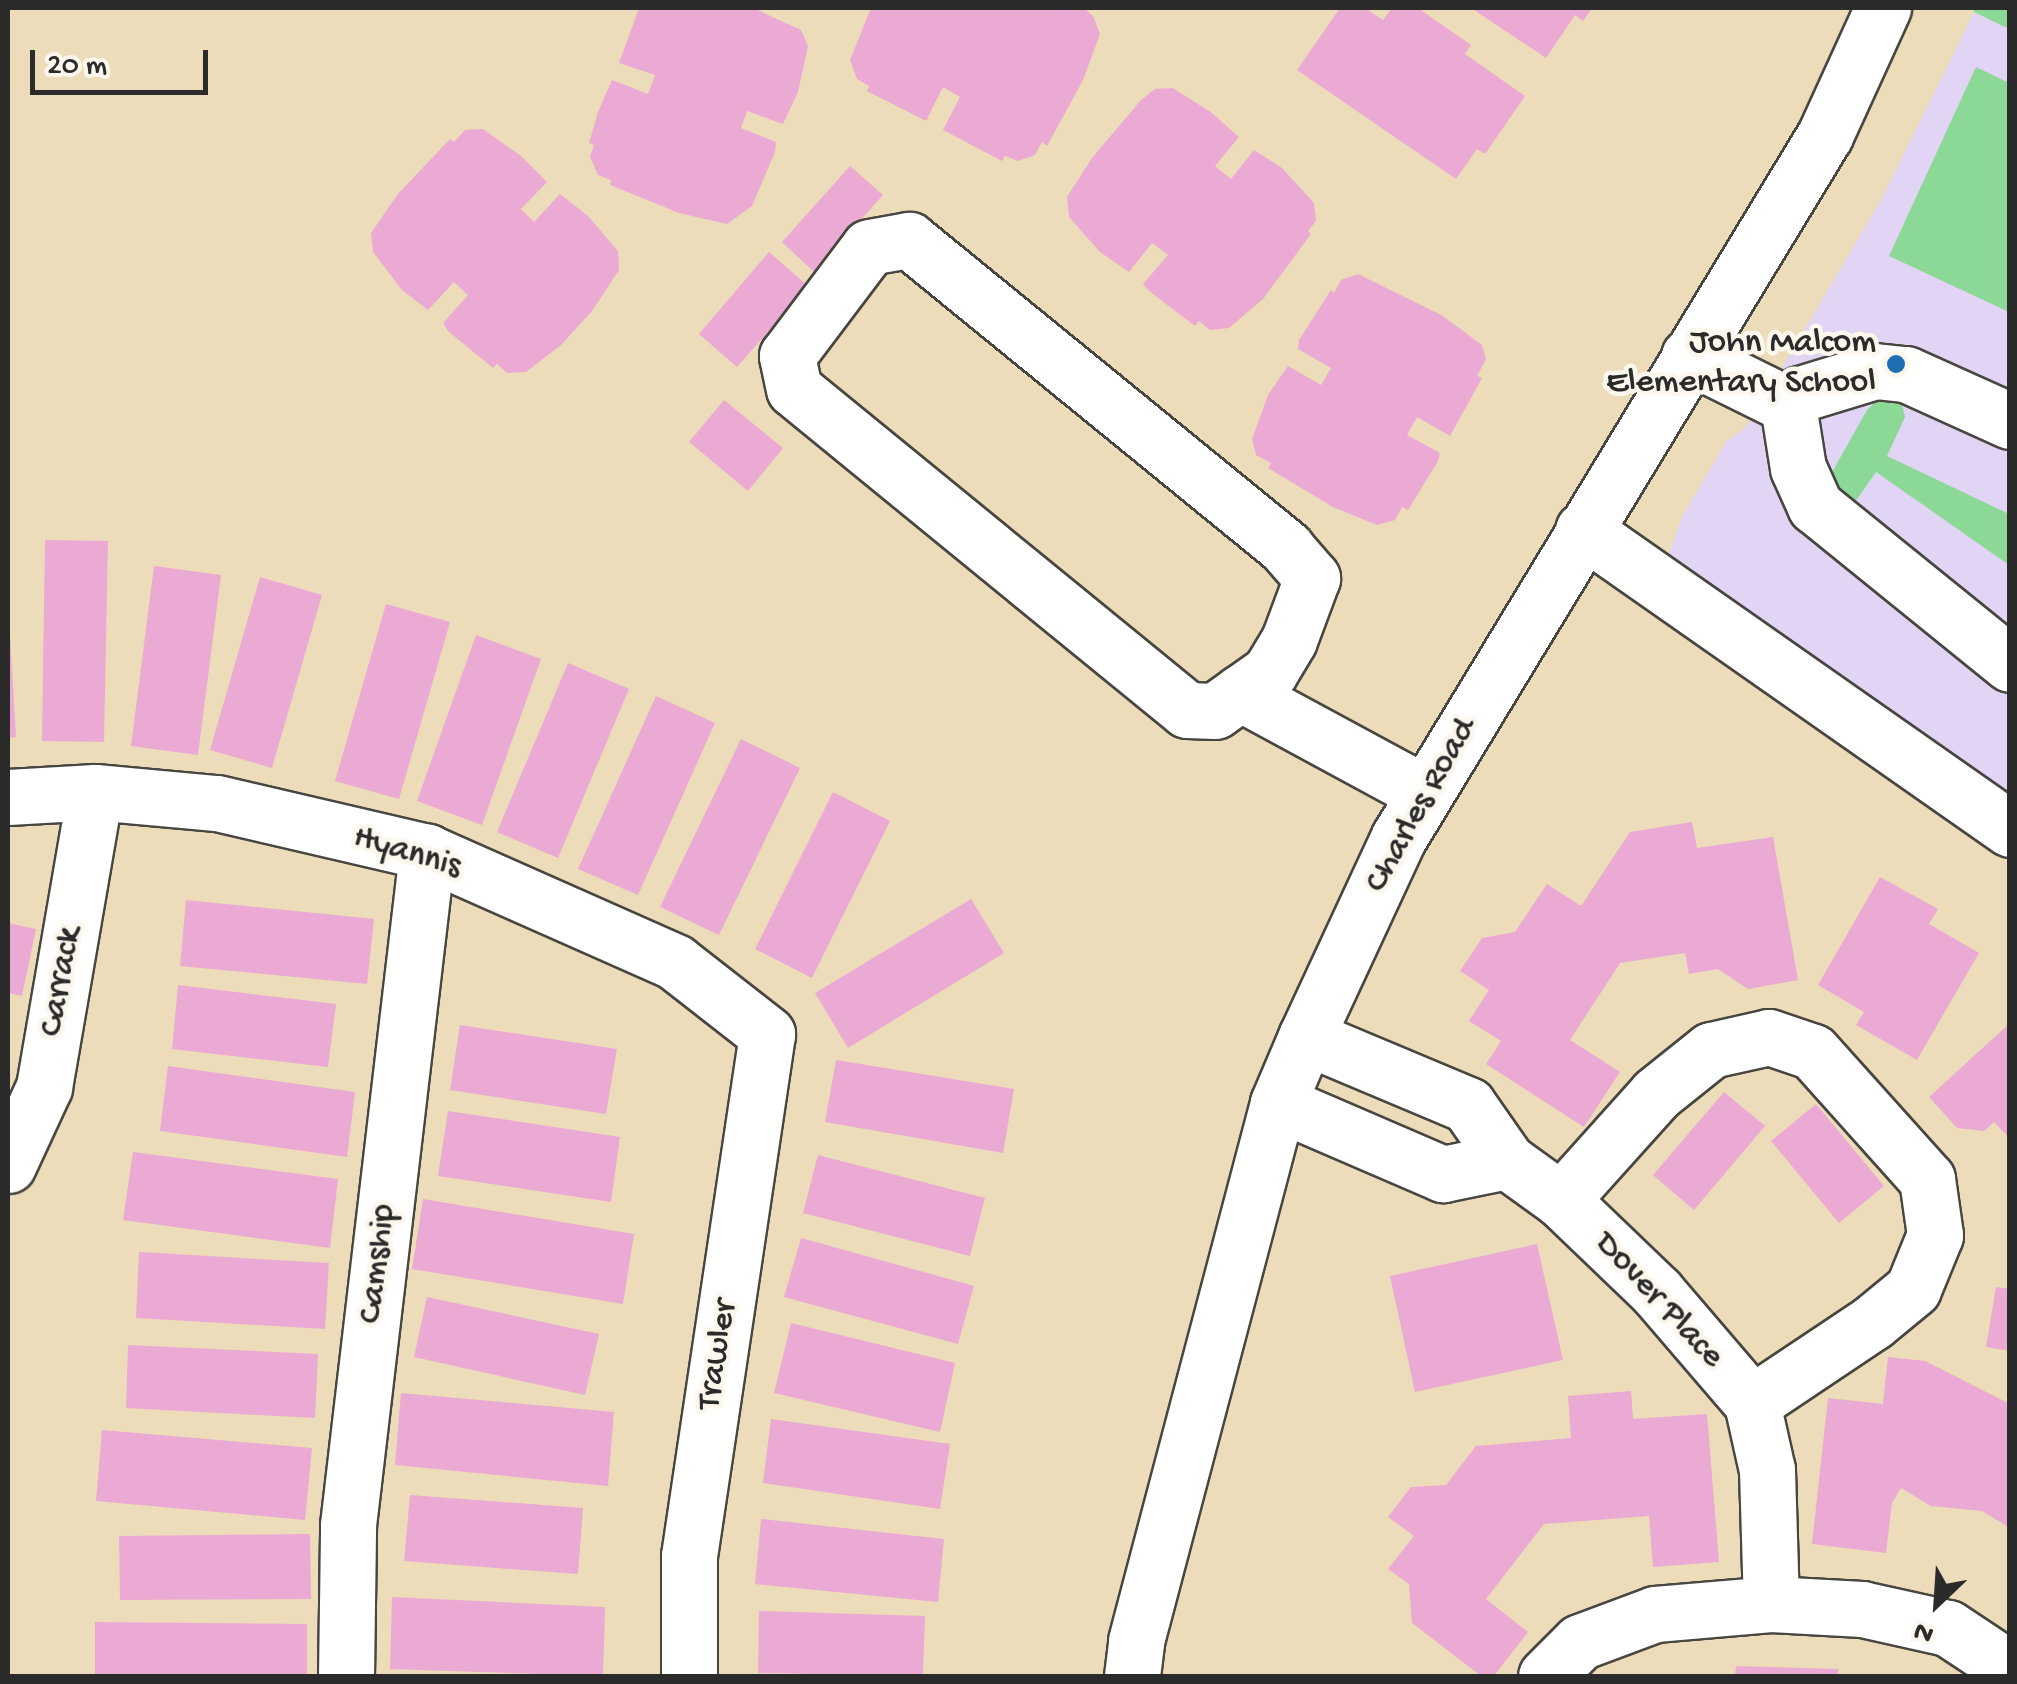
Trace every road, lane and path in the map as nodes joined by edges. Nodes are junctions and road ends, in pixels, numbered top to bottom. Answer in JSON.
{"nodes":[{"id":1,"x":1883,"y":8,"type":"edge"},
{"id":2,"x":1689,"y":356,"type":"junction"},
{"id":3,"x":1788,"y":405,"type":"junction"},
{"id":4,"x":2010,"y":420,"type":"edge"},
{"id":5,"x":1583,"y":530,"type":"junction"},
{"id":6,"x":2010,"y":664,"type":"edge"},
{"id":7,"x":1255,"y":682,"type":"junction"},
{"id":8,"x":1433,"y":779,"type":"junction"},
{"id":9,"x":95,"y":792,"type":"junction"},
{"id":10,"x":8,"y":797,"type":"edge"},
{"id":11,"x":2010,"y":829,"type":"edge"},
{"id":12,"x":427,"y":852,"type":"junction"},
{"id":13,"x":767,"y":1034,"type":"joint"},
{"id":14,"x":1306,"y":1037,"type":"junction"},
{"id":15,"x":1278,"y":1104,"type":"junction"},
{"id":16,"x":1508,"y":1161,"type":"junction"},
{"id":17,"x":8,"y":1166,"type":"edge"},
{"id":18,"x":1561,"y":1200,"type":"junction"},
{"id":19,"x":1752,"y":1403,"type":"junction"},
{"id":20,"x":1771,"y":1604,"type":"junction"},
{"id":21,"x":2010,"y":1669,"type":"edge"},
{"id":22,"x":346,"y":1676,"type":"edge"},
{"id":23,"x":689,"y":1676,"type":"edge"},
{"id":24,"x":1132,"y":1676,"type":"edge"},
{"id":25,"x":1546,"y":1676,"type":"edge"}],
"edges":[{"from":1,"to":2,"type":"street","name":"Charles Road"},
{"from":2,"to":3,"type":"street"},
{"from":2,"to":5,"type":"street","name":"Charles Road"},
{"from":3,"to":4,"type":"street"},
{"from":3,"to":6,"type":"street"},
{"from":5,"to":8,"type":"street","name":"Charles Road"},
{"from":5,"to":11,"type":"street"},
{"from":7,"to":7,"type":"street"},
{"from":7,"to":8,"type":"street"},
{"from":8,"to":14,"type":"street","name":"Charles Road"},
{"from":9,"to":10,"type":"street","name":"Hyannis"},
{"from":9,"to":12,"type":"street","name":"Hyannis"},
{"from":9,"to":17,"type":"street","name":"Carrack"},
{"from":12,"to":13,"type":"street","name":"Hyannis"},
{"from":12,"to":22,"type":"street","name":"Camship"},
{"from":13,"to":23,"type":"street","name":"Trawler"},
{"from":14,"to":15,"type":"street","name":"Charles Road"},
{"from":14,"to":16,"type":"street","name":"Dover Place"},
{"from":15,"to":16,"type":"street"},
{"from":15,"to":24,"type":"street","name":"Charles Road"},
{"from":16,"to":18,"type":"street","name":"Dover Place"},
{"from":18,"to":19,"type":"street","name":"Dover Place"},
{"from":18,"to":19,"type":"street"},
{"from":19,"to":20,"type":"street","name":"Dover Place"},
{"from":20,"to":21,"type":"street"},
{"from":20,"to":25,"type":"street"}]}
